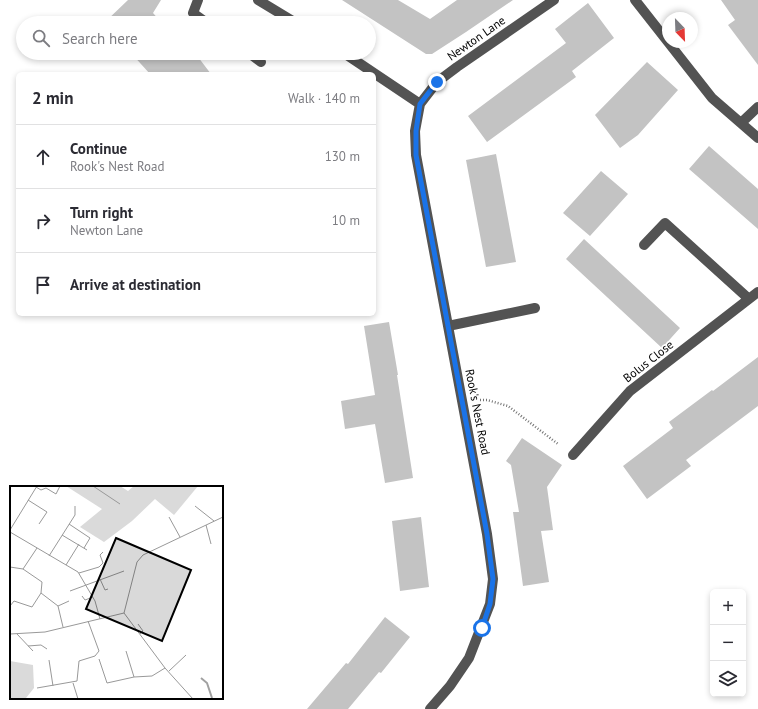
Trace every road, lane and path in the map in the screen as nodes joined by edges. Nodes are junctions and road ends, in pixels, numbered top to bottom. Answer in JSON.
{"nodes":[{"id":1,"x":198,"y":0,"type":"edge"},
{"id":2,"x":554,"y":0,"type":"edge"},
{"id":3,"x":635,"y":0,"type":"edge"},
{"id":4,"x":263,"y":1,"type":"edge"},
{"id":5,"x":197,"y":16,"type":"edge"},
{"id":6,"x":286,"y":16,"type":"edge"},
{"id":7,"x":662,"y":34,"type":"edge"},
{"id":8,"x":673,"y":48,"type":"edge"},
{"id":9,"x":257,"y":60,"type":"edge"},
{"id":10,"x":354,"y":60,"type":"edge"},
{"id":11,"x":260,"y":62,"type":"dead end"},
{"id":12,"x":372,"y":72,"type":"edge"},
{"id":13,"x":376,"y":74,"type":"edge"},
{"id":14,"x":420,"y":104,"type":"junction"},
{"id":15,"x":758,"y":107,"type":"edge"},
{"id":16,"x":741,"y":123,"type":"junction"},
{"id":17,"x":758,"y":138,"type":"edge"},
{"id":18,"x":644,"y":244,"type":"dead end"},
{"id":19,"x":758,"y":292,"type":"edge"},
{"id":20,"x":750,"y":299,"type":"junction"},
{"id":21,"x":536,"y":308,"type":"dead end"},
{"id":22,"x":448,"y":326,"type":"junction"},
{"id":23,"x":462,"y":401,"type":"junction"},
{"id":24,"x":555,"y":442,"type":"dead end"},
{"id":25,"x":573,"y":455,"type":"dead end"},
{"id":26,"x":430,"y":709,"type":"edge"}],
"edges":[{"from":1,"to":5,"type":"street"},
{"from":2,"to":14,"type":"street","name":"Newton Lane"},
{"from":3,"to":7,"type":"street"},
{"from":4,"to":6,"type":"street"},
{"from":8,"to":16,"type":"street"},
{"from":9,"to":11,"type":"street"},
{"from":10,"to":12,"type":"street"},
{"from":13,"to":14,"type":"street"},
{"from":14,"to":22,"type":"street","name":"Rook's Nest Road"},
{"from":15,"to":16,"type":"street"},
{"from":16,"to":17,"type":"street"},
{"from":18,"to":20,"type":"street"},
{"from":19,"to":20,"type":"street","name":"Bolus Close"},
{"from":20,"to":25,"type":"street","name":"Bolus Close"},
{"from":21,"to":22,"type":"street"},
{"from":22,"to":23,"type":"street","name":"Rook's Nest Road"},
{"from":23,"to":24,"type":"path"},
{"from":23,"to":26,"type":"street","name":"Rook's Nest Road"}]}
